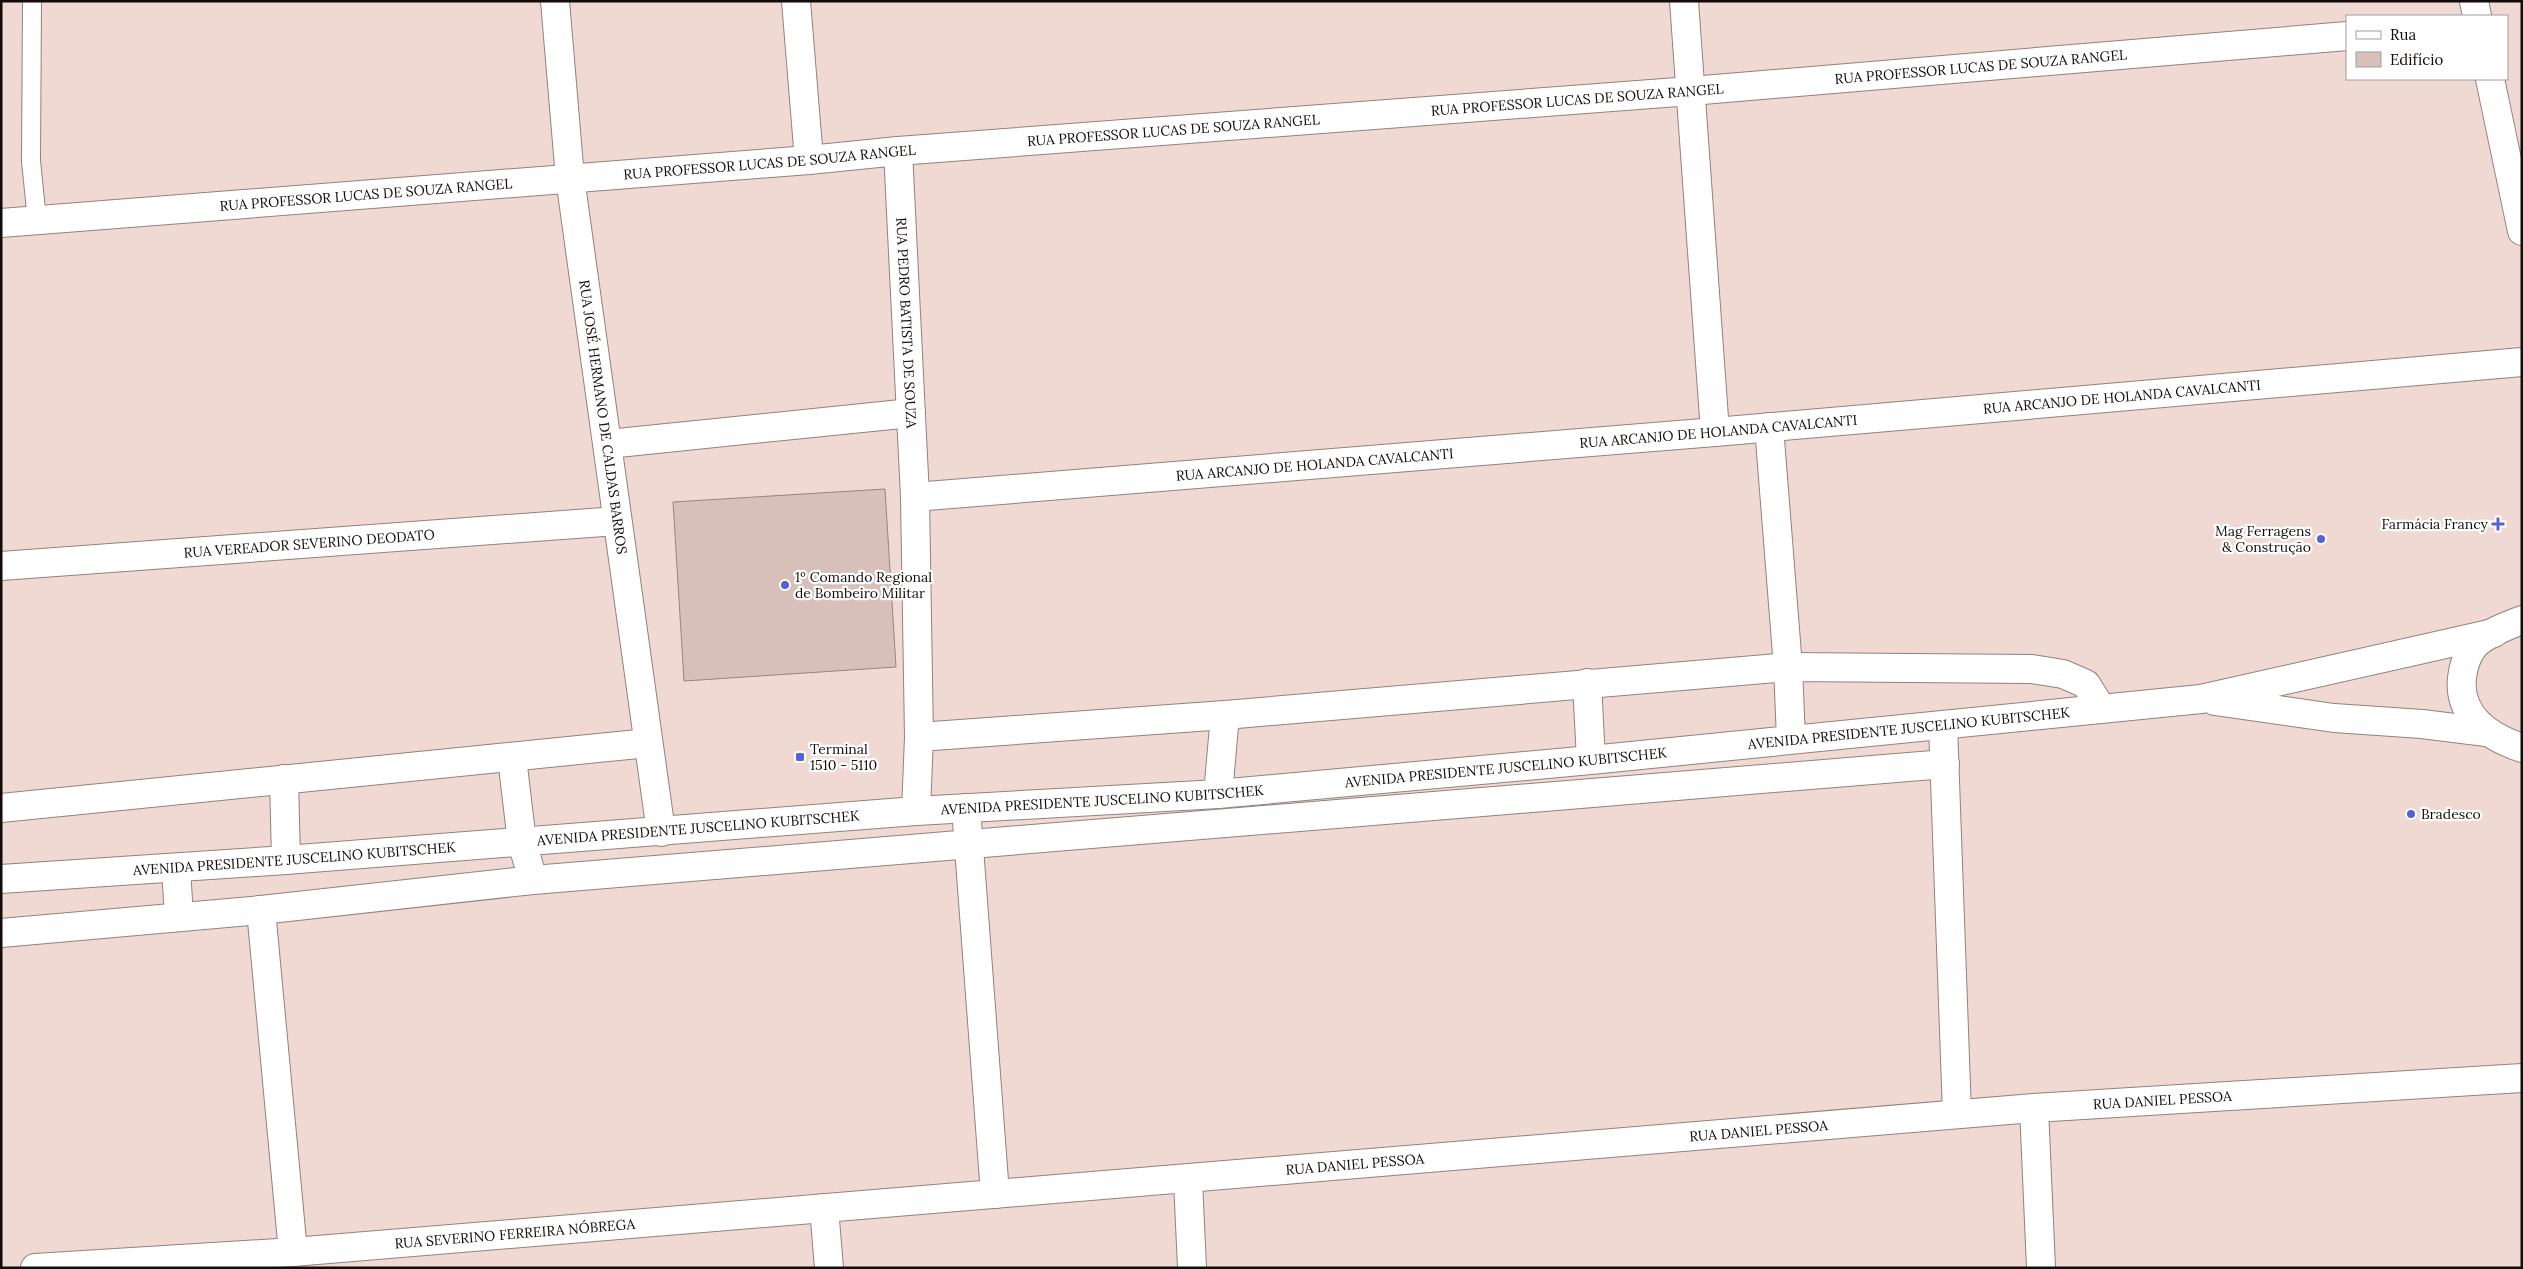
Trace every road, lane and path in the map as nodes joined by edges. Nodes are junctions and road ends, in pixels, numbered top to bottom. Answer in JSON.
{"nodes":[{"id":1,"x":32,"y":1,"type":"edge"},
{"id":2,"x":555,"y":1,"type":"edge"},
{"id":3,"x":796,"y":1,"type":"edge"},
{"id":4,"x":1684,"y":1,"type":"edge"},
{"id":5,"x":2474,"y":1,"type":"edge"},
{"id":6,"x":2477,"y":15,"type":"edge"},
{"id":7,"x":2346,"y":36,"type":"edge"},
{"id":8,"x":2490,"y":80,"type":"edge"},
{"id":9,"x":1691,"y":91,"type":"junction"},
{"id":10,"x":898,"y":150,"type":"junction"},
{"id":11,"x":809,"y":160,"type":"junction"},
{"id":12,"x":570,"y":178,"type":"junction"},
{"id":13,"x":37,"y":220,"type":"junction"},
{"id":14,"x":1,"y":223,"type":"edge"},
{"id":15,"x":2522,"y":231,"type":"edge"},
{"id":16,"x":2522,"y":362,"type":"edge"},
{"id":17,"x":911,"y":413,"type":"junction"},
{"id":18,"x":1770,"y":427,"type":"junction"},
{"id":19,"x":1715,"y":432,"type":"junction"},
{"id":20,"x":608,"y":444,"type":"junction"},
{"id":21,"x":915,"y":497,"type":"junction"},
{"id":22,"x":617,"y":522,"type":"junction"},
{"id":23,"x":1,"y":566,"type":"edge"},
{"id":24,"x":2512,"y":620,"type":"edge"},
{"id":25,"x":1788,"y":667,"type":"junction"},
{"id":26,"x":1587,"y":683,"type":"junction"},
{"id":27,"x":2201,"y":699,"type":"junction"},
{"id":28,"x":2101,"y":708,"type":"junction"},
{"id":29,"x":1226,"y":715,"type":"junction"},
{"id":30,"x":1943,"y":725,"type":"junction"},
{"id":31,"x":2486,"y":732,"type":"junction"},
{"id":32,"x":919,"y":737,"type":"junction"},
{"id":33,"x":1791,"y":739,"type":"junction"},
{"id":34,"x":648,"y":743,"type":"junction"},
{"id":35,"x":2522,"y":748,"type":"edge"},
{"id":36,"x":512,"y":758,"type":"junction"},
{"id":37,"x":1590,"y":760,"type":"junction"},
{"id":38,"x":1945,"y":764,"type":"junction"},
{"id":39,"x":284,"y":779,"type":"junction"},
{"id":40,"x":1302,"y":787,"type":"junction"},
{"id":41,"x":1218,"y":794,"type":"junction"},
{"id":42,"x":1,"y":808,"type":"edge"},
{"id":43,"x":966,"y":808,"type":"junction"},
{"id":44,"x":916,"y":812,"type":"junction"},
{"id":45,"x":1305,"y":818,"type":"junction"},
{"id":46,"x":661,"y":832,"type":"junction"},
{"id":47,"x":522,"y":842,"type":"junction"},
{"id":48,"x":970,"y":844,"type":"junction"},
{"id":49,"x":286,"y":860,"type":"junction"},
{"id":50,"x":176,"y":868,"type":"junction"},
{"id":51,"x":1,"y":879,"type":"edge"},
{"id":52,"x":533,"y":880,"type":"junction"},
{"id":53,"x":261,"y":910,"type":"junction"},
{"id":54,"x":178,"y":917,"type":"junction"},
{"id":55,"x":1,"y":933,"type":"edge"},
{"id":56,"x":2522,"y":1078,"type":"edge"},
{"id":57,"x":2034,"y":1108,"type":"junction"},
{"id":58,"x":1957,"y":1114,"type":"junction"},
{"id":59,"x":1188,"y":1180,"type":"junction"},
{"id":60,"x":995,"y":1194,"type":"junction"},
{"id":61,"x":824,"y":1208,"type":"junction"},
{"id":62,"x":293,"y":1252,"type":"junction"},
{"id":63,"x":266,"y":1261,"type":"edge"},
{"id":64,"x":35,"y":1268,"type":"edge"},
{"id":65,"x":829,"y":1268,"type":"edge"},
{"id":66,"x":1192,"y":1268,"type":"edge"},
{"id":67,"x":2041,"y":1268,"type":"edge"}],
"edges":[{"from":1,"to":13,"type":"lane"},
{"from":2,"to":12,"type":"street","name":"RUA JOSÉ HERMANO DE CALDAS BARROS"},
{"from":3,"to":11,"type":"street"},
{"from":4,"to":9,"type":"street"},
{"from":5,"to":6,"type":"street"},
{"from":7,"to":9,"type":"street","name":"RUA PROFESSOR LUCAS DE SOUZA RANGEL"},
{"from":8,"to":15,"type":"street"},
{"from":9,"to":10,"type":"street","name":"RUA PROFESSOR LUCAS DE SOUZA RANGEL"},
{"from":9,"to":19,"type":"street"},
{"from":10,"to":11,"type":"street","name":"RUA PROFESSOR LUCAS DE SOUZA RANGEL"},
{"from":10,"to":17,"type":"street","name":"RUA PEDRO BATISTA DE SOUZA"},
{"from":11,"to":12,"type":"street","name":"RUA PROFESSOR LUCAS DE SOUZA RANGEL"},
{"from":12,"to":13,"type":"street","name":"RUA PROFESSOR LUCAS DE SOUZA RANGEL"},
{"from":12,"to":20,"type":"street","name":"RUA JOSÉ HERMANO DE CALDAS BARROS"},
{"from":13,"to":14,"type":"street","name":"RUA PROFESSOR LUCAS DE SOUZA RANGEL"},
{"from":16,"to":18,"type":"street","name":"RUA ARCANJO DE HOLANDA CAVALCANTI"},
{"from":17,"to":20,"type":"street"},
{"from":17,"to":21,"type":"street","name":"RUA PEDRO BATISTA DE SOUZA"},
{"from":18,"to":19,"type":"street","name":"RUA ARCANJO DE HOLANDA CAVALCANTI"},
{"from":18,"to":25,"type":"street"},
{"from":19,"to":21,"type":"street","name":"RUA ARCANJO DE HOLANDA CAVALCANTI"},
{"from":20,"to":22,"type":"street","name":"RUA JOSÉ HERMANO DE CALDAS BARROS"},
{"from":21,"to":32,"type":"street","name":"RUA PEDRO BATISTA DE SOUZA"},
{"from":22,"to":23,"type":"street","name":"RUA VEREADOR SEVERINO DEODATO"},
{"from":22,"to":34,"type":"street","name":"RUA JOSÉ HERMANO DE CALDAS BARROS"},
{"from":24,"to":27,"type":"street","name":"AVENIDA PRESIDENTE JUSCELINO KUBITSCHEK"},
{"from":24,"to":31,"type":"street"},
{"from":25,"to":26,"type":"street"},
{"from":25,"to":28,"type":"street"},
{"from":25,"to":33,"type":"street"},
{"from":26,"to":29,"type":"street"},
{"from":26,"to":37,"type":"street"},
{"from":27,"to":28,"type":"street","name":"AVENIDA PRESIDENTE JUSCELINO KUBITSCHEK"},
{"from":27,"to":31,"type":"street","name":"AVENIDA PRESIDENTE JUSCELINO KUBITSCHEK"},
{"from":28,"to":30,"type":"street","name":"AVENIDA PRESIDENTE JUSCELINO KUBITSCHEK"},
{"from":29,"to":32,"type":"street"},
{"from":29,"to":41,"type":"street"},
{"from":30,"to":33,"type":"street","name":"AVENIDA PRESIDENTE JUSCELINO KUBITSCHEK"},
{"from":30,"to":38,"type":"street"},
{"from":31,"to":35,"type":"street"},
{"from":32,"to":44,"type":"street","name":"RUA PEDRO BATISTA DE SOUZA"},
{"from":33,"to":37,"type":"street","name":"AVENIDA PRESIDENTE JUSCELINO KUBITSCHEK"},
{"from":34,"to":36,"type":"street"},
{"from":34,"to":46,"type":"street","name":"RUA JOSÉ HERMANO DE CALDAS BARROS"},
{"from":36,"to":39,"type":"street"},
{"from":36,"to":47,"type":"street"},
{"from":37,"to":40,"type":"street","name":"AVENIDA PRESIDENTE JUSCELINO KUBITSCHEK"},
{"from":38,"to":45,"type":"street"},
{"from":38,"to":58,"type":"street"},
{"from":39,"to":42,"type":"street"},
{"from":39,"to":49,"type":"street"},
{"from":40,"to":41,"type":"street","name":"AVENIDA PRESIDENTE JUSCELINO KUBITSCHEK"},
{"from":40,"to":45,"type":"street"},
{"from":41,"to":43,"type":"street","name":"AVENIDA PRESIDENTE JUSCELINO KUBITSCHEK"},
{"from":43,"to":44,"type":"street","name":"AVENIDA PRESIDENTE JUSCELINO KUBITSCHEK"},
{"from":43,"to":48,"type":"street"},
{"from":44,"to":46,"type":"street","name":"AVENIDA PRESIDENTE JUSCELINO KUBITSCHEK"},
{"from":45,"to":48,"type":"street"},
{"from":46,"to":47,"type":"street","name":"AVENIDA PRESIDENTE JUSCELINO KUBITSCHEK"},
{"from":47,"to":49,"type":"street","name":"AVENIDA PRESIDENTE JUSCELINO KUBITSCHEK"},
{"from":47,"to":52,"type":"street"},
{"from":48,"to":52,"type":"street"},
{"from":48,"to":60,"type":"street"},
{"from":49,"to":50,"type":"street","name":"AVENIDA PRESIDENTE JUSCELINO KUBITSCHEK"},
{"from":50,"to":51,"type":"street","name":"AVENIDA PRESIDENTE JUSCELINO KUBITSCHEK"},
{"from":50,"to":54,"type":"street"},
{"from":52,"to":53,"type":"street"},
{"from":53,"to":54,"type":"street"},
{"from":53,"to":62,"type":"street"},
{"from":54,"to":55,"type":"street"},
{"from":56,"to":57,"type":"street","name":"RUA DANIEL PESSOA"},
{"from":57,"to":58,"type":"street","name":"RUA DANIEL PESSOA"},
{"from":57,"to":67,"type":"street"},
{"from":58,"to":59,"type":"street","name":"RUA DANIEL PESSOA"},
{"from":59,"to":60,"type":"street","name":"RUA DANIEL PESSOA"},
{"from":59,"to":66,"type":"street"},
{"from":60,"to":61,"type":"street","name":"RUA SEVERINO FERREIRA NÓBREGA"},
{"from":61,"to":62,"type":"street","name":"RUA SEVERINO FERREIRA NÓBREGA"},
{"from":61,"to":65,"type":"street"},
{"from":62,"to":63,"type":"street","name":"RUA SEVERINO FERREIRA NÓBREGA"},
{"from":63,"to":64,"type":"street","name":"RUA SEVERINO FERREIRA NÓBREGA"}]}
